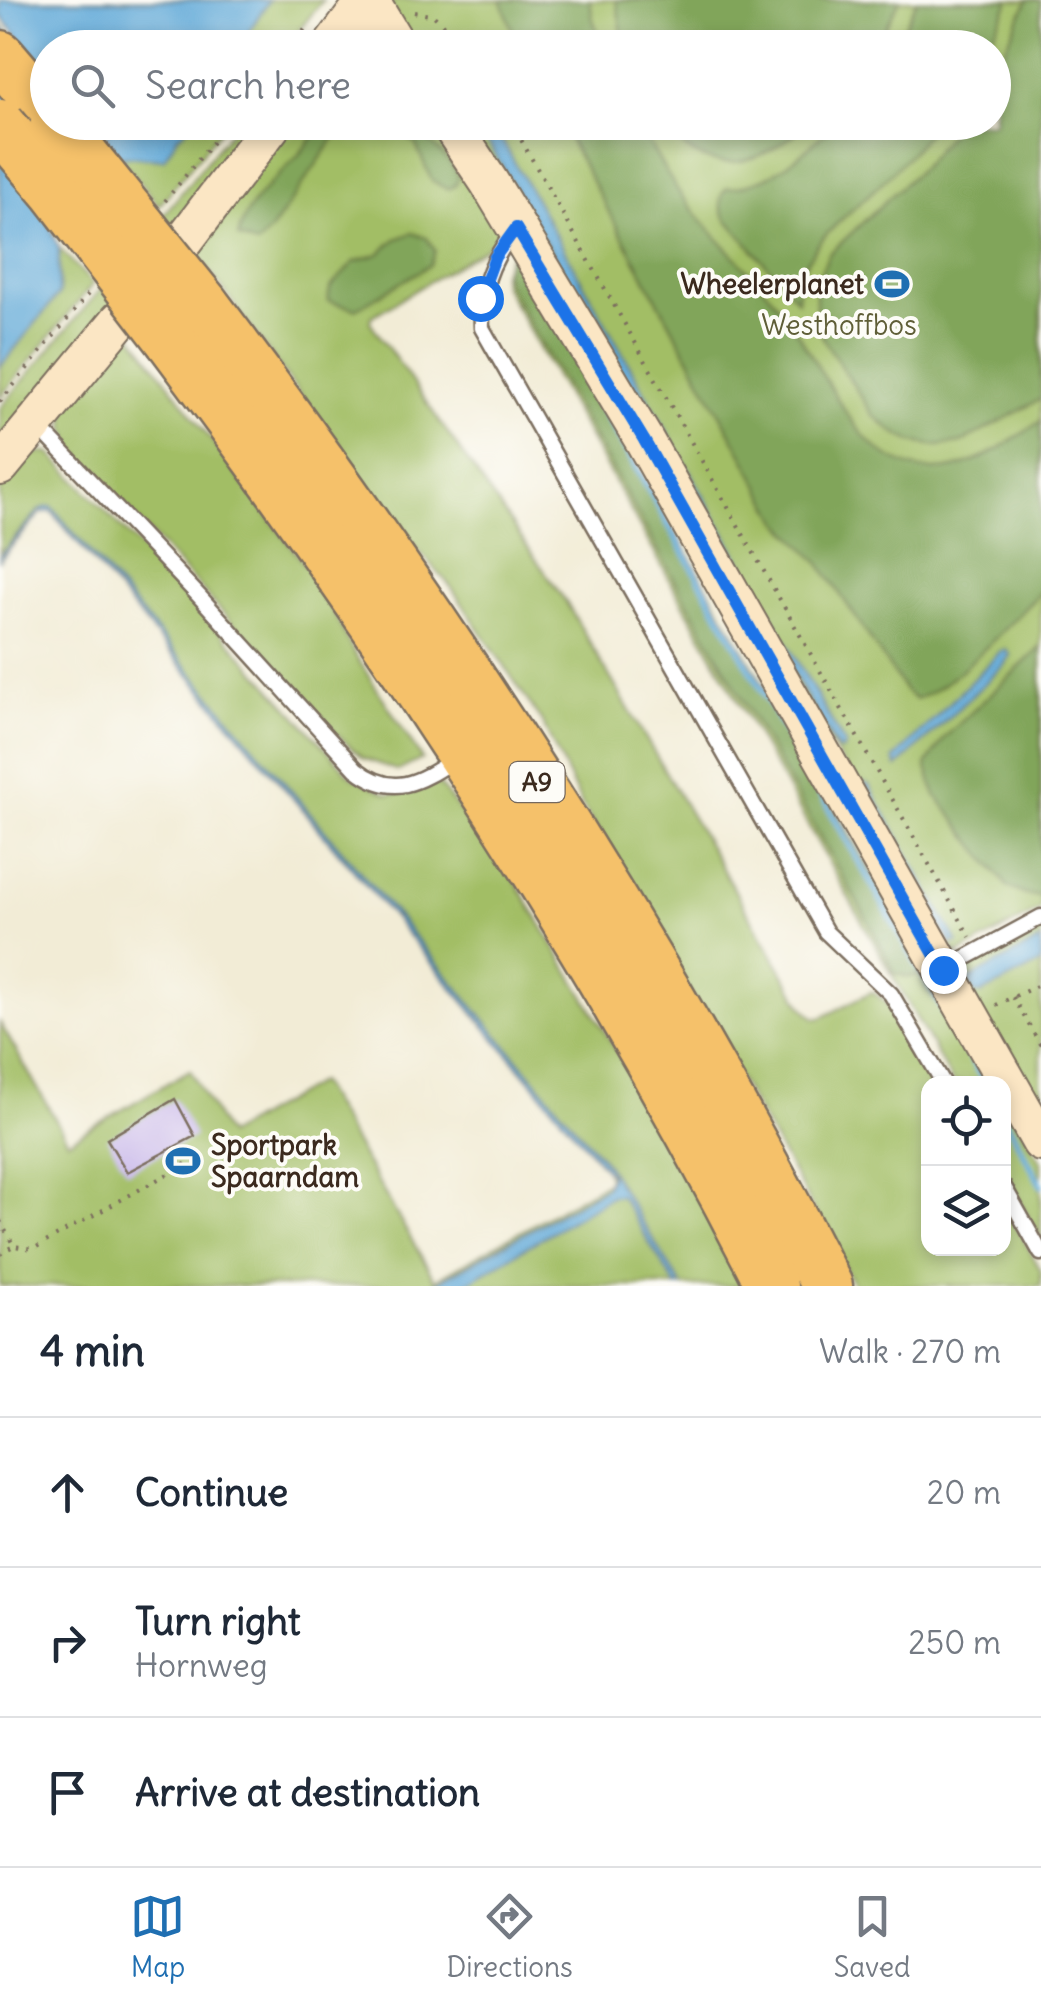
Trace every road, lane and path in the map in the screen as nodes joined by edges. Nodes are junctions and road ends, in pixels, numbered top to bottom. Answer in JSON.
{"nodes":[{"id":1,"x":378,"y":17,"type":"edge"},
{"id":2,"x":450,"y":30,"type":"edge"},
{"id":3,"x":0,"y":56,"type":"edge"},
{"id":4,"x":30,"y":91,"type":"edge"},
{"id":5,"x":0,"y":125,"type":"edge"},
{"id":6,"x":68,"y":140,"type":"edge"},
{"id":7,"x":260,"y":140,"type":"edge"},
{"id":8,"x":460,"y":140,"type":"edge"},
{"id":9,"x":521,"y":140,"type":"edge"},
{"id":10,"x":516,"y":228,"type":"junction"},
{"id":11,"x":185,"y":239,"type":"dead end"},
{"id":12,"x":120,"y":320,"type":"dead end"},
{"id":13,"x":187,"y":322,"type":"junction"},
{"id":14,"x":37,"y":425,"type":"junction"},
{"id":15,"x":0,"y":466,"type":"edge"},
{"id":16,"x":462,"y":755,"type":"junction"},
{"id":17,"x":1041,"y":917,"type":"edge"},
{"id":18,"x":978,"y":951,"type":"junction"},
{"id":19,"x":943,"y":970,"type":"junction"},
{"id":20,"x":1041,"y":984,"type":"edge"},
{"id":21,"x":1013,"y":997,"type":"junction"},
{"id":22,"x":970,"y":1019,"type":"junction"},
{"id":23,"x":1041,"y":1046,"type":"edge"},
{"id":24,"x":939,"y":1076,"type":"edge"},
{"id":25,"x":1041,"y":1142,"type":"edge"},
{"id":26,"x":198,"y":1156,"type":"dead end"},
{"id":27,"x":1011,"y":1200,"type":"edge"},
{"id":28,"x":0,"y":1221,"type":"edge"},
{"id":29,"x":14,"y":1246,"type":"junction"},
{"id":30,"x":1041,"y":1253,"type":"edge"},
{"id":31,"x":0,"y":1254,"type":"edge"},
{"id":32,"x":772,"y":1286,"type":"edge"},
{"id":33,"x":827,"y":1286,"type":"edge"}],
"edges":[{"from":1,"to":2,"type":"path"},
{"from":3,"to":4,"type":"highway"},
{"from":5,"to":13,"type":"highway","number":"A9","bridge":true},
{"from":6,"to":13,"type":"highway","number":"A9","bridge":true},
{"from":7,"to":11,"type":"street"},
{"from":8,"to":10,"type":"street"},
{"from":9,"to":18,"type":"path"},
{"from":10,"to":19,"type":"street"},
{"from":10,"to":24,"type":"lane"},
{"from":12,"to":14,"type":"street"},
{"from":13,"to":16,"type":"highway","number":"A9"},
{"from":13,"to":33,"type":"highway","number":"A9"},
{"from":14,"to":15,"type":"street"},
{"from":14,"to":16,"type":"lane"},
{"from":16,"to":32,"type":"highway","number":"A9"},
{"from":17,"to":18,"type":"lane"},
{"from":18,"to":19,"type":"lane"},
{"from":19,"to":22,"type":"street"},
{"from":20,"to":21,"type":"path"},
{"from":21,"to":22,"type":"path"},
{"from":21,"to":23,"type":"path"},
{"from":22,"to":25,"type":"street"},
{"from":26,"to":29,"type":"path"},
{"from":27,"to":30,"type":"lane"},
{"from":28,"to":29,"type":"path"},
{"from":29,"to":31,"type":"path"}]}
